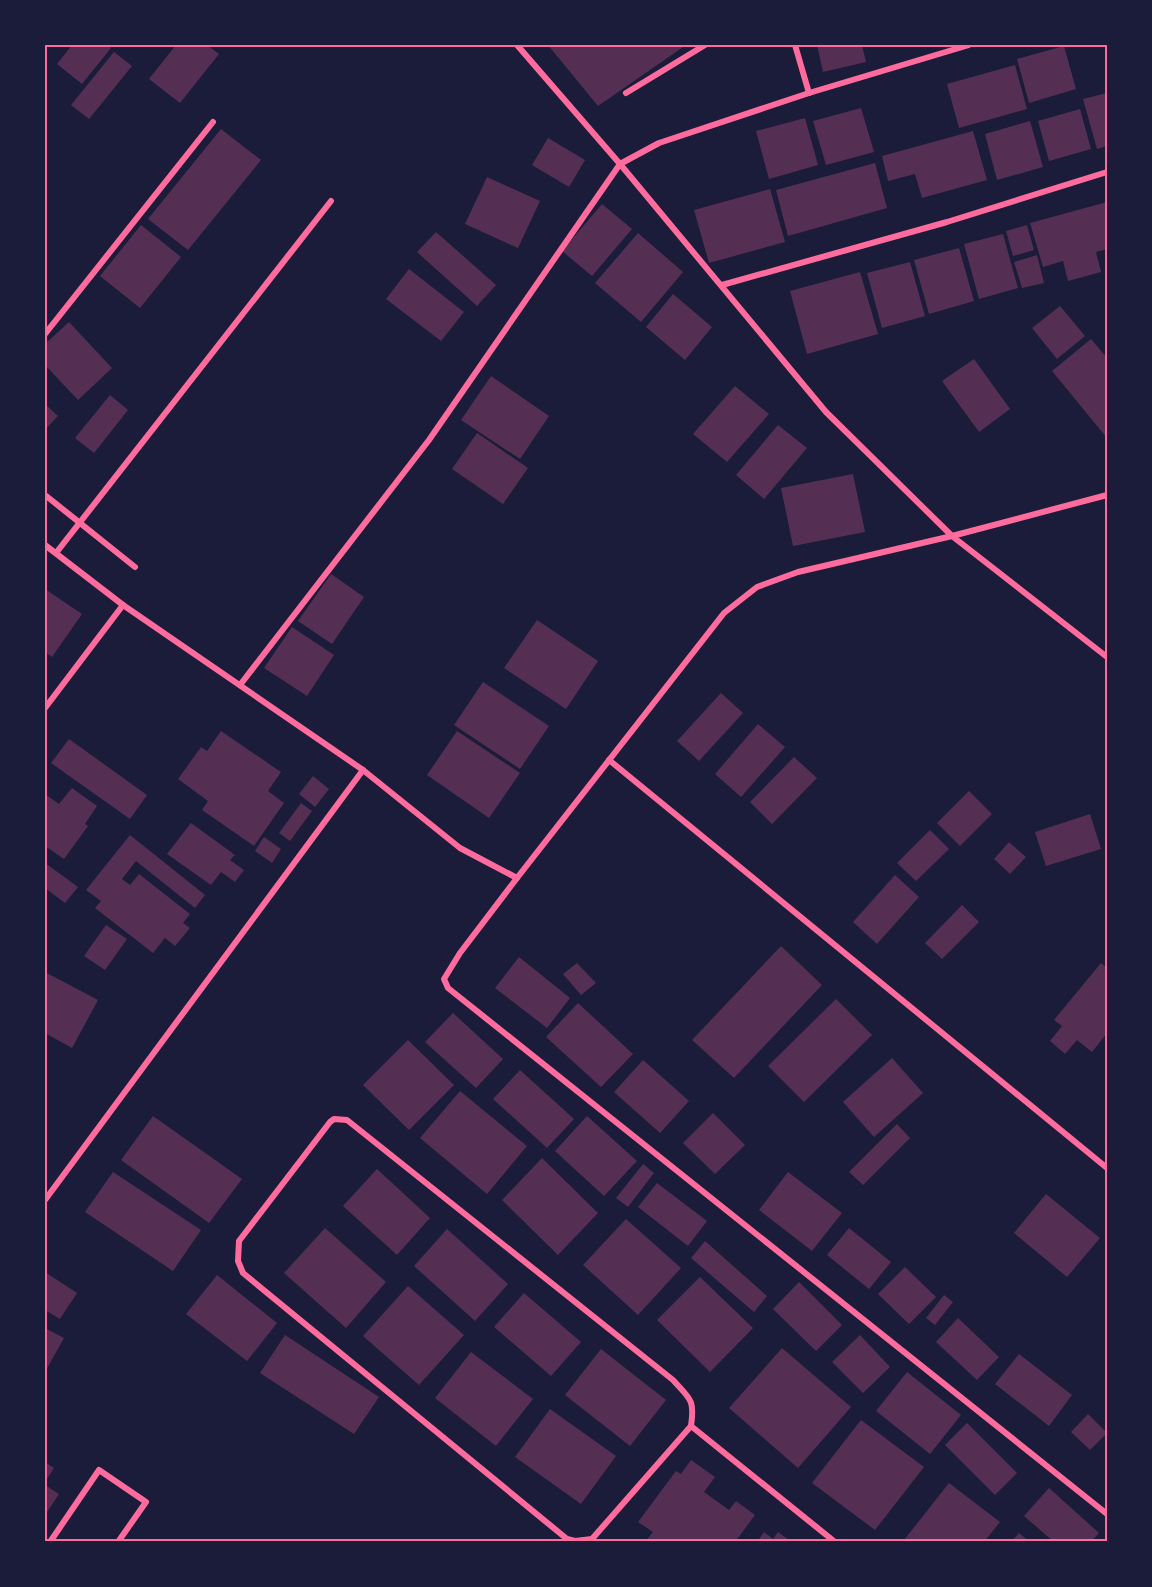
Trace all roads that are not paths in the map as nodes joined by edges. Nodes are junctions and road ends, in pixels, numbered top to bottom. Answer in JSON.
{"nodes":[{"id":1,"x":517,"y":45,"type":"edge"},
{"id":2,"x":705,"y":45,"type":"edge"},
{"id":3,"x":795,"y":45,"type":"edge"},
{"id":4,"x":969,"y":45,"type":"edge"},
{"id":5,"x":626,"y":93,"type":"dead end"},
{"id":6,"x":809,"y":93,"type":"junction"},
{"id":7,"x":213,"y":122,"type":"dead end"},
{"id":8,"x":620,"y":164,"type":"junction"},
{"id":9,"x":1107,"y":172,"type":"edge"},
{"id":10,"x":332,"y":201,"type":"dead end"},
{"id":11,"x":722,"y":285,"type":"junction"},
{"id":12,"x":45,"y":334,"type":"edge"},
{"id":13,"x":45,"y":495,"type":"edge"},
{"id":14,"x":1107,"y":495,"type":"edge"},
{"id":15,"x":80,"y":523,"type":"junction"},
{"id":16,"x":952,"y":536,"type":"junction"},
{"id":17,"x":45,"y":545,"type":"edge"},
{"id":18,"x":56,"y":553,"type":"junction"},
{"id":19,"x":135,"y":567,"type":"dead end"},
{"id":20,"x":123,"y":605,"type":"junction"},
{"id":21,"x":1107,"y":657,"type":"edge"},
{"id":22,"x":240,"y":686,"type":"junction"},
{"id":23,"x":45,"y":708,"type":"edge"},
{"id":24,"x":609,"y":760,"type":"junction"},
{"id":25,"x":363,"y":770,"type":"junction"},
{"id":26,"x":517,"y":878,"type":"junction"},
{"id":27,"x":1107,"y":1168,"type":"edge"},
{"id":28,"x":45,"y":1200,"type":"edge"},
{"id":29,"x":691,"y":1426,"type":"junction"},
{"id":30,"x":1107,"y":1514,"type":"edge"},
{"id":31,"x":50,"y":1542,"type":"edge"},
{"id":32,"x":118,"y":1542,"type":"edge"},
{"id":33,"x":835,"y":1542,"type":"edge"}],
"edges":[{"from":1,"to":8,"type":"street"},
{"from":2,"to":5,"type":"street"},
{"from":3,"to":6,"type":"street"},
{"from":4,"to":6,"type":"street"},
{"from":6,"to":8,"type":"street"},
{"from":7,"to":12,"type":"street"},
{"from":8,"to":11,"type":"street"},
{"from":8,"to":22,"type":"street"},
{"from":9,"to":11,"type":"street"},
{"from":10,"to":15,"type":"street"},
{"from":11,"to":16,"type":"street"},
{"from":13,"to":15,"type":"street"},
{"from":14,"to":16,"type":"street"},
{"from":15,"to":18,"type":"street"},
{"from":15,"to":19,"type":"street"},
{"from":16,"to":21,"type":"street"},
{"from":16,"to":24,"type":"street"},
{"from":17,"to":18,"type":"street"},
{"from":18,"to":20,"type":"street"},
{"from":20,"to":22,"type":"street"},
{"from":20,"to":23,"type":"street"},
{"from":22,"to":25,"type":"street"},
{"from":24,"to":26,"type":"street"},
{"from":24,"to":27,"type":"street"},
{"from":25,"to":26,"type":"street"},
{"from":25,"to":28,"type":"street"},
{"from":26,"to":30,"type":"street"},
{"from":29,"to":29,"type":"street"},
{"from":29,"to":33,"type":"street"},
{"from":31,"to":32,"type":"street"}]}
